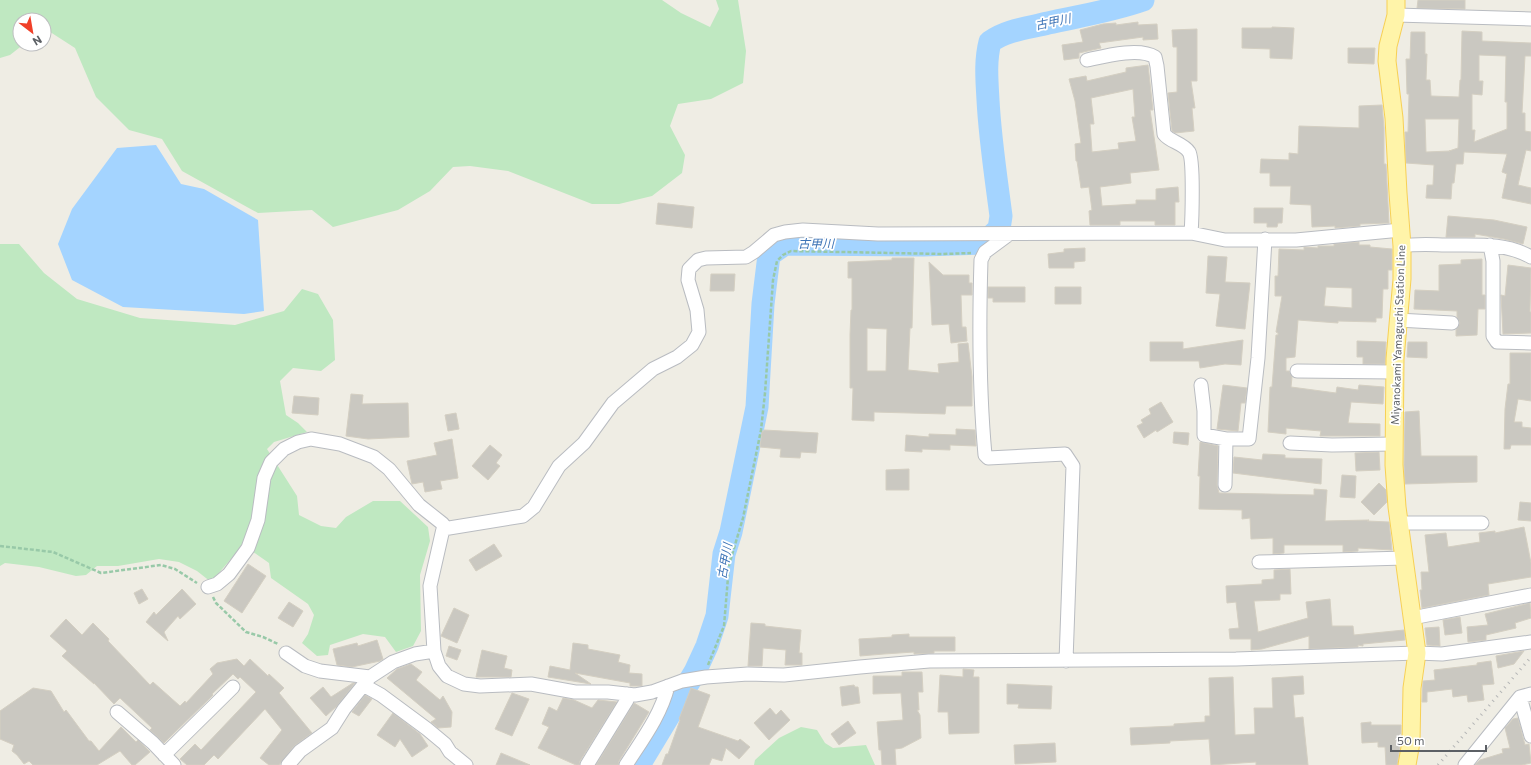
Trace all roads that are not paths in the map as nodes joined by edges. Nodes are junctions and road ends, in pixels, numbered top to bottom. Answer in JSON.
{"nodes":[{"id":1,"x":1396,"y":7,"type":"edge"},
{"id":2,"x":1531,"y":19,"type":"edge"},
{"id":3,"x":1087,"y":60,"type":"dead end"},
{"id":4,"x":1192,"y":233,"type":"junction"},
{"id":5,"x":1008,"y":234,"type":"junction"},
{"id":6,"x":1401,"y":238,"type":"junction"},
{"id":7,"x":1265,"y":239,"type":"junction"},
{"id":8,"x":1490,"y":245,"type":"junction"},
{"id":9,"x":1531,"y":257,"type":"edge"},
{"id":10,"x":1398,"y":320,"type":"junction"},
{"id":11,"x":1452,"y":323,"type":"dead end"},
{"id":12,"x":1531,"y":343,"type":"edge"},
{"id":13,"x":1297,"y":371,"type":"dead end"},
{"id":14,"x":1395,"y":372,"type":"junction"},
{"id":15,"x":1201,"y":385,"type":"dead end"},
{"id":16,"x":1226,"y":439,"type":"junction"},
{"id":17,"x":1290,"y":443,"type":"dead end"},
{"id":18,"x":1394,"y":444,"type":"junction"},
{"id":19,"x":1225,"y":485,"type":"dead end"},
{"id":20,"x":1400,"y":523,"type":"junction"},
{"id":21,"x":1482,"y":523,"type":"dead end"},
{"id":22,"x":444,"y":528,"type":"junction"},
{"id":23,"x":1404,"y":558,"type":"junction"},
{"id":24,"x":1259,"y":562,"type":"dead end"},
{"id":25,"x":208,"y":587,"type":"road end"},
{"id":26,"x":1531,"y":595,"type":"edge"},
{"id":27,"x":1412,"y":618,"type":"junction"},
{"id":28,"x":1531,"y":642,"type":"edge"},
{"id":29,"x":434,"y":651,"type":"junction"},
{"id":30,"x":286,"y":653,"type":"road end"},
{"id":31,"x":1417,"y":653,"type":"junction"},
{"id":32,"x":1066,"y":661,"type":"junction"},
{"id":33,"x":367,"y":681,"type":"junction"},
{"id":34,"x":668,"y":686,"type":"junction"},
{"id":35,"x":233,"y":687,"type":"dead end"},
{"id":36,"x":627,"y":694,"type":"junction"},
{"id":37,"x":1526,"y":696,"type":"edge"},
{"id":38,"x":117,"y":712,"type":"dead end"},
{"id":39,"x":1531,"y":736,"type":"edge"},
{"id":40,"x":164,"y":755,"type":"junction"},
{"id":41,"x":174,"y":765,"type":"edge"},
{"id":42,"x":288,"y":765,"type":"edge"},
{"id":43,"x":466,"y":765,"type":"edge"},
{"id":44,"x":587,"y":765,"type":"edge"},
{"id":45,"x":626,"y":765,"type":"edge"},
{"id":46,"x":1407,"y":765,"type":"edge"},
{"id":47,"x":1465,"y":765,"type":"edge"}],
"edges":[{"from":1,"to":2,"type":"street"},
{"from":1,"to":6,"type":"main road","name":"Miyanokami Yamaguchi Station Line"},
{"from":3,"to":4,"type":"street"},
{"from":4,"to":5,"type":"street"},
{"from":4,"to":7,"type":"street"},
{"from":5,"to":22,"type":"street"},
{"from":5,"to":32,"type":"street"},
{"from":6,"to":7,"type":"street"},
{"from":6,"to":8,"type":"street"},
{"from":6,"to":10,"type":"main road","name":"Miyanokami Yamaguchi Station Line"},
{"from":7,"to":16,"type":"street"},
{"from":8,"to":9,"type":"street"},
{"from":8,"to":12,"type":"street"},
{"from":10,"to":11,"type":"street"},
{"from":10,"to":14,"type":"main road","name":"Miyanokami Yamaguchi Station Line"},
{"from":13,"to":14,"type":"street"},
{"from":14,"to":18,"type":"main road","name":"Miyanokami Yamaguchi Station Line"},
{"from":15,"to":16,"type":"street"},
{"from":16,"to":19,"type":"street"},
{"from":17,"to":18,"type":"street"},
{"from":18,"to":20,"type":"main road","name":"Miyanokami Yamaguchi Station Line"},
{"from":20,"to":21,"type":"street"},
{"from":20,"to":23,"type":"main road","name":"Miyanokami Yamaguchi Station Line"},
{"from":22,"to":25,"type":"street"},
{"from":22,"to":29,"type":"street"},
{"from":23,"to":24,"type":"street"},
{"from":23,"to":27,"type":"main road","name":"Miyanokami Yamaguchi Station Line"},
{"from":26,"to":27,"type":"street"},
{"from":27,"to":31,"type":"main road","name":"Miyanokami Yamaguchi Station Line"},
{"from":28,"to":31,"type":"street"},
{"from":29,"to":33,"type":"street"},
{"from":29,"to":36,"type":"street"},
{"from":30,"to":33,"type":"street"},
{"from":31,"to":32,"type":"street"},
{"from":31,"to":46,"type":"main road","name":"Miyanokami Yamaguchi Station Line"},
{"from":32,"to":34,"type":"street"},
{"from":33,"to":42,"type":"street"},
{"from":33,"to":43,"type":"street"},
{"from":34,"to":36,"type":"street"},
{"from":34,"to":45,"type":"street"},
{"from":35,"to":40,"type":"street"},
{"from":36,"to":44,"type":"street"},
{"from":37,"to":39,"type":"street"},
{"from":37,"to":47,"type":"street"},
{"from":38,"to":40,"type":"street"},
{"from":40,"to":41,"type":"street"}]}
